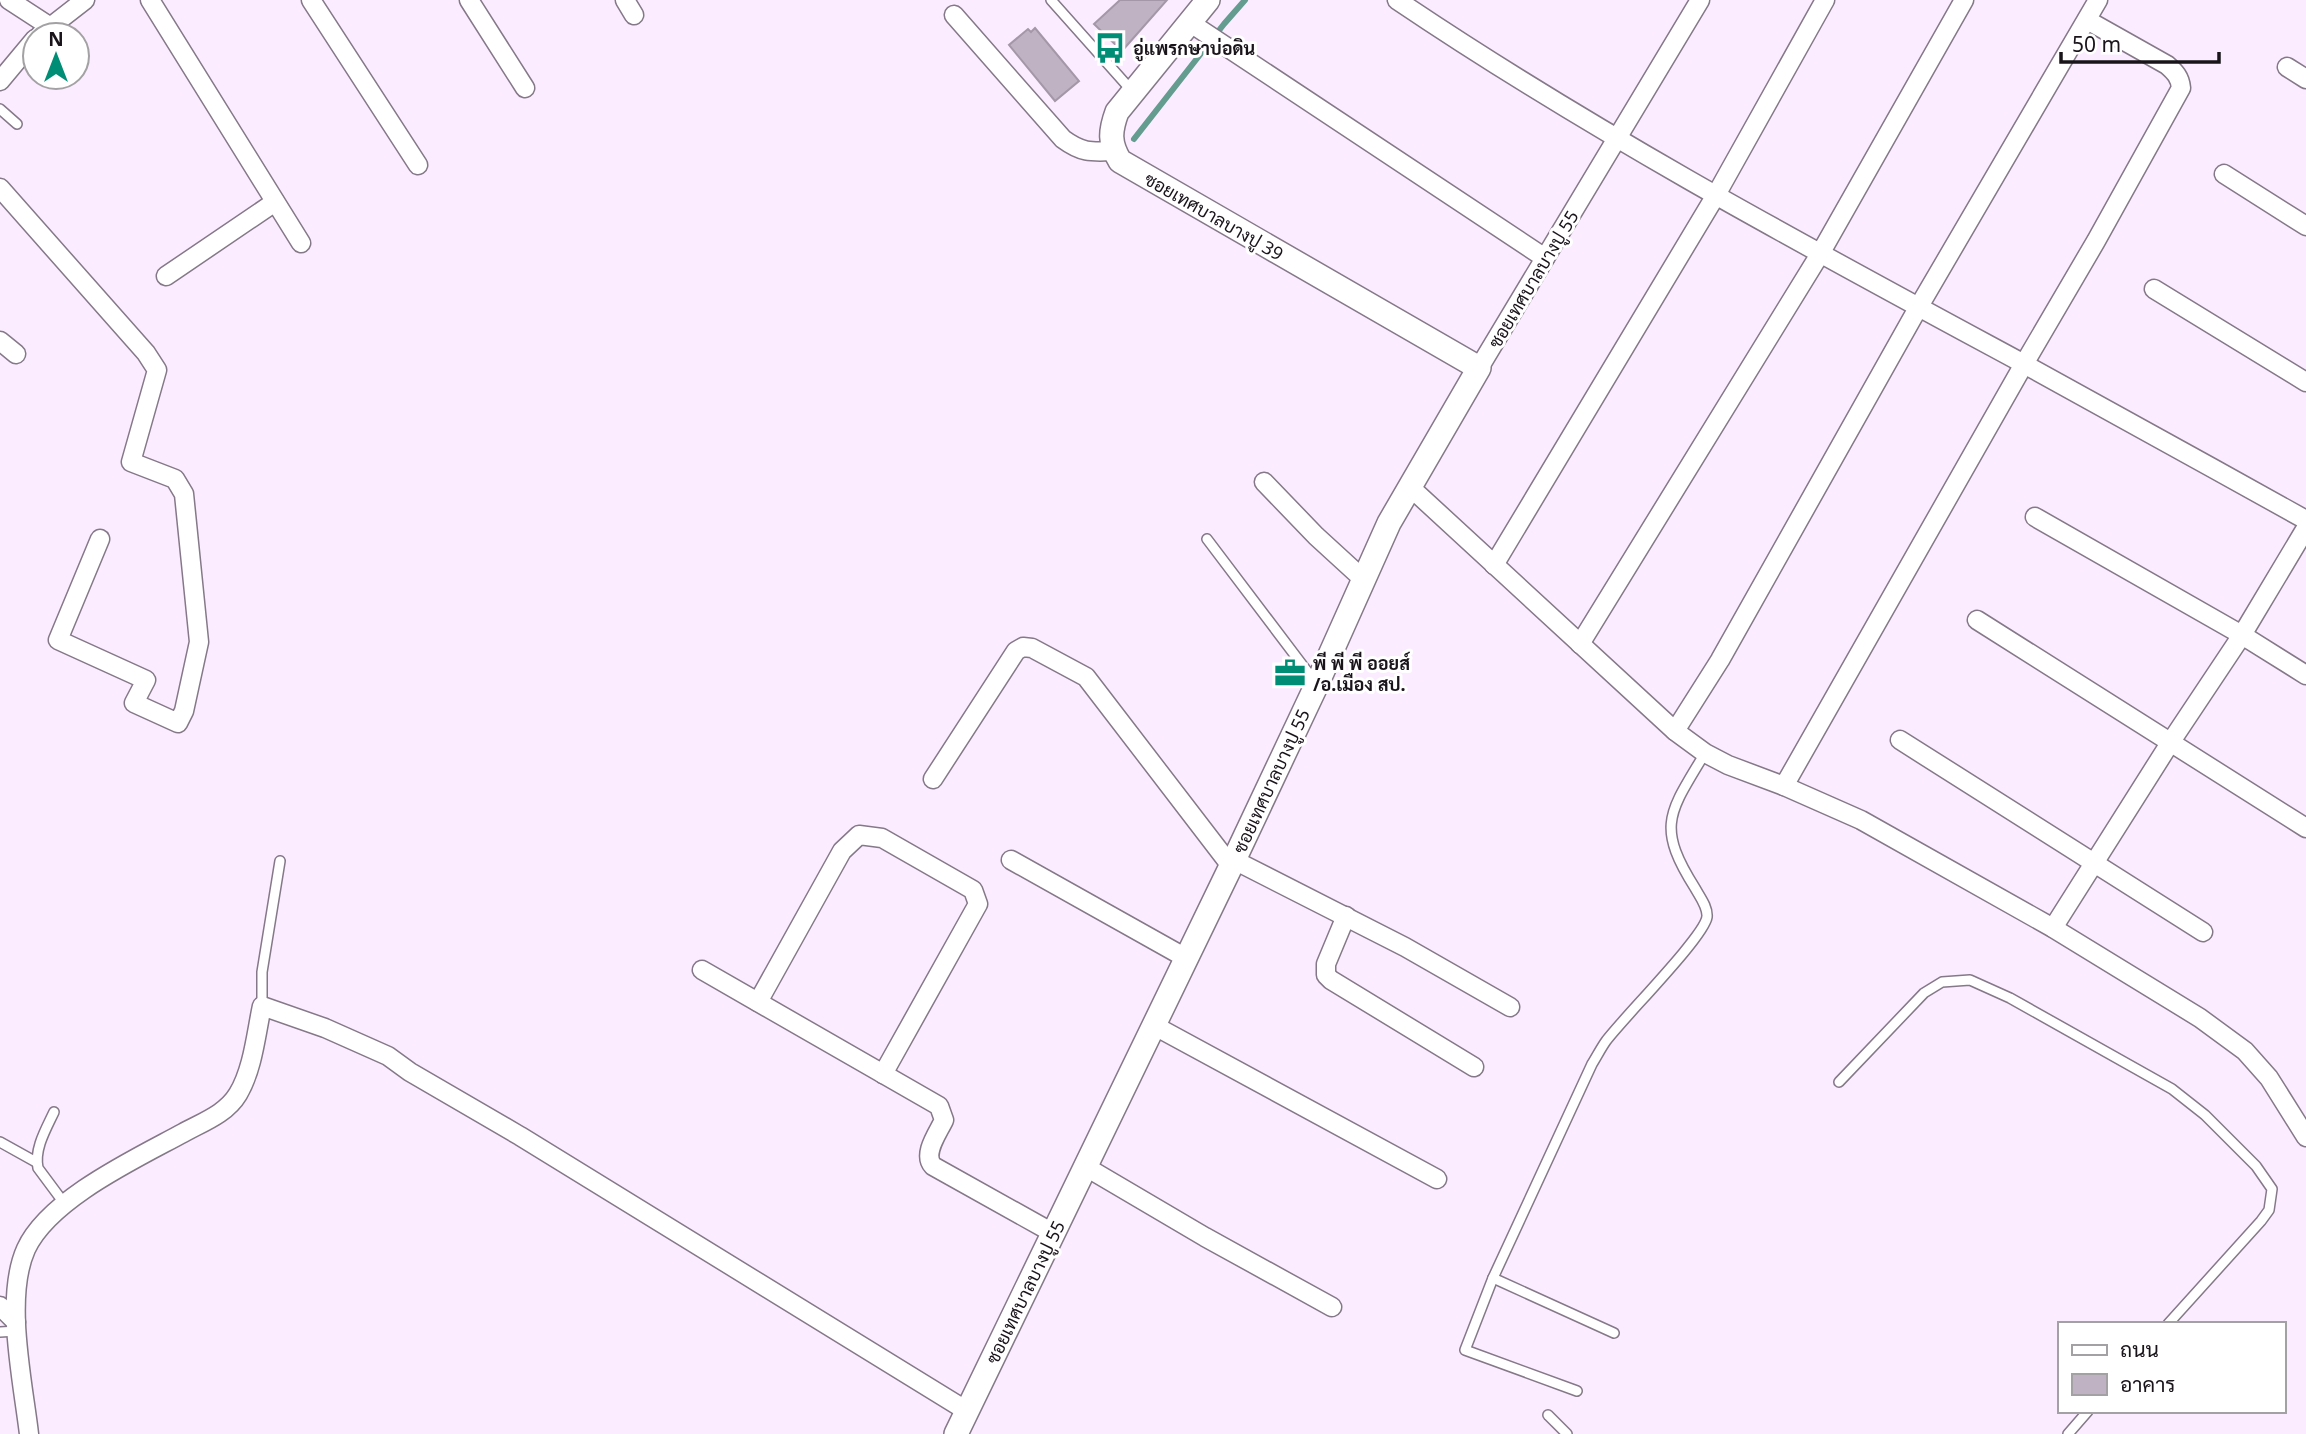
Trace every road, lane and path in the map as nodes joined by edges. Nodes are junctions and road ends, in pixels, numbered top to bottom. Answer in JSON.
{"nodes":[{"id":1,"x":9,"y":0,"type":"edge"},
{"id":2,"x":85,"y":0,"type":"edge"},
{"id":3,"x":150,"y":0,"type":"edge"},
{"id":4,"x":311,"y":0,"type":"edge"},
{"id":5,"x":469,"y":0,"type":"edge"},
{"id":6,"x":1051,"y":0,"type":"edge"},
{"id":7,"x":1208,"y":0,"type":"edge"},
{"id":8,"x":1397,"y":0,"type":"edge"},
{"id":9,"x":1825,"y":0,"type":"edge"},
{"id":10,"x":1964,"y":0,"type":"edge"},
{"id":11,"x":2098,"y":0,"type":"edge"},
{"id":12,"x":1692,"y":3,"type":"edge"},
{"id":13,"x":954,"y":15,"type":"dead end"},
{"id":14,"x":2087,"y":20,"type":"junction"},
{"id":15,"x":33,"y":21,"type":"edge"},
{"id":16,"x":57,"y":21,"type":"edge"},
{"id":17,"x":1205,"y":32,"type":"junction"},
{"id":18,"x":21,"y":56,"type":"edge"},
{"id":19,"x":2287,"y":67,"type":"dead end"},
{"id":20,"x":2306,"y":79,"type":"edge"},
{"id":21,"x":0,"y":81,"type":"edge"},
{"id":22,"x":526,"y":88,"type":"dead end"},
{"id":23,"x":1133,"y":92,"type":"junction"},
{"id":24,"x":0,"y":109,"type":"edge"},
{"id":25,"x":17,"y":124,"type":"dead end"},
{"id":26,"x":1618,"y":138,"type":"junction"},
{"id":27,"x":1114,"y":151,"type":"junction"},
{"id":28,"x":418,"y":165,"type":"dead end"},
{"id":29,"x":2224,"y":174,"type":"dead end"},
{"id":30,"x":0,"y":188,"type":"edge"},
{"id":31,"x":1716,"y":195,"type":"junction"},
{"id":32,"x":275,"y":202,"type":"junction"},
{"id":33,"x":2306,"y":226,"type":"edge"},
{"id":34,"x":301,"y":243,"type":"dead end"},
{"id":35,"x":1820,"y":254,"type":"junction"},
{"id":36,"x":1545,"y":258,"type":"junction"},
{"id":37,"x":166,"y":275,"type":"dead end"},
{"id":38,"x":2154,"y":289,"type":"dead end"},
{"id":39,"x":1918,"y":308,"type":"junction"},
{"id":40,"x":0,"y":341,"type":"edge"},
{"id":41,"x":16,"y":354,"type":"dead end"},
{"id":42,"x":2024,"y":364,"type":"junction"},
{"id":43,"x":1479,"y":368,"type":"junction"},
{"id":44,"x":2306,"y":382,"type":"edge"},
{"id":45,"x":1264,"y":482,"type":"dead end"},
{"id":46,"x":1409,"y":486,"type":"junction"},
{"id":47,"x":2035,"y":517,"type":"dead end"},
{"id":48,"x":2306,"y":520,"type":"edge"},
{"id":49,"x":2306,"y":528,"type":"edge"},
{"id":50,"x":100,"y":539,"type":"dead end"},
{"id":51,"x":1207,"y":539,"type":"dead end"},
{"id":52,"x":1494,"y":565,"type":"junction"},
{"id":53,"x":1363,"y":579,"type":"junction"},
{"id":54,"x":1978,"y":620,"type":"dead end"},
{"id":55,"x":2242,"y":635,"type":"junction"},
{"id":56,"x":1580,"y":645,"type":"junction"},
{"id":57,"x":2306,"y":675,"type":"edge"},
{"id":58,"x":1317,"y":684,"type":"junction"},
{"id":59,"x":1675,"y":731,"type":"junction"},
{"id":60,"x":1900,"y":740,"type":"dead end"},
{"id":61,"x":2170,"y":743,"type":"junction"},
{"id":62,"x":1705,"y":753,"type":"junction"},
{"id":63,"x":933,"y":779,"type":"dead end"},
{"id":64,"x":1784,"y":786,"type":"junction"},
{"id":65,"x":2306,"y":828,"type":"edge"},
{"id":66,"x":1011,"y":860,"type":"dead end"},
{"id":67,"x":280,"y":861,"type":"dead end"},
{"id":68,"x":2095,"y":862,"type":"junction"},
{"id":69,"x":1233,"y":863,"type":"junction"},
{"id":70,"x":1346,"y":916,"type":"junction"},
{"id":71,"x":2053,"y":928,"type":"junction"},
{"id":72,"x":2203,"y":932,"type":"dead end"},
{"id":73,"x":1186,"y":958,"type":"junction"},
{"id":74,"x":702,"y":970,"type":"dead end"},
{"id":75,"x":758,"y":1002,"type":"junction"},
{"id":76,"x":262,"y":1006,"type":"junction"},
{"id":77,"x":1510,"y":1007,"type":"dead end"},
{"id":78,"x":1153,"y":1025,"type":"junction"},
{"id":79,"x":1474,"y":1066,"type":"dead end"},
{"id":80,"x":883,"y":1074,"type":"junction"},
{"id":81,"x":1839,"y":1082,"type":"dead end"},
{"id":82,"x":54,"y":1112,"type":"dead end"},
{"id":83,"x":2301,"y":1113,"type":"edge"},
{"id":84,"x":2306,"y":1136,"type":"edge"},
{"id":85,"x":0,"y":1142,"type":"edge"},
{"id":86,"x":36,"y":1162,"type":"junction"},
{"id":87,"x":1086,"y":1167,"type":"junction"},
{"id":88,"x":1437,"y":1179,"type":"dead end"},
{"id":89,"x":64,"y":1203,"type":"junction"},
{"id":90,"x":1053,"y":1233,"type":"junction"},
{"id":91,"x":1493,"y":1278,"type":"junction"},
{"id":92,"x":0,"y":1306,"type":"edge"},
{"id":93,"x":1332,"y":1307,"type":"dead end"},
{"id":94,"x":2170,"y":1322,"type":"edge"},
{"id":95,"x":11,"y":1329,"type":"edge"},
{"id":96,"x":1615,"y":1333,"type":"dead end"},
{"id":97,"x":1577,"y":1391,"type":"dead end"},
{"id":98,"x":967,"y":1411,"type":"junction"},
{"id":99,"x":2086,"y":1413,"type":"edge"},
{"id":100,"x":1548,"y":1415,"type":"dead end"},
{"id":101,"x":29,"y":1434,"type":"edge"},
{"id":102,"x":956,"y":1434,"type":"edge"},
{"id":103,"x":1567,"y":1434,"type":"edge"},
{"id":104,"x":2068,"y":1434,"type":"edge"}],
"edges":[{"from":1,"to":15,"type":"street"},
{"from":2,"to":16,"type":"street"},
{"from":3,"to":32,"type":"street"},
{"from":4,"to":28,"type":"street"},
{"from":5,"to":22,"type":"street"},
{"from":6,"to":23,"type":"lane"},
{"from":7,"to":17,"type":"street"},
{"from":8,"to":26,"type":"street"},
{"from":9,"to":31,"type":"street"},
{"from":10,"to":35,"type":"street"},
{"from":11,"to":14,"type":"street"},
{"from":12,"to":26,"type":"street","name":"ซอยเทศบาลบางปู 55"},
{"from":13,"to":27,"type":"street"},
{"from":14,"to":39,"type":"street"},
{"from":14,"to":42,"type":"street"},
{"from":17,"to":23,"type":"street"},
{"from":17,"to":36,"type":"street"},
{"from":18,"to":21,"type":"street"},
{"from":19,"to":20,"type":"street"},
{"from":23,"to":27,"type":"street"},
{"from":24,"to":25,"type":"lane"},
{"from":26,"to":31,"type":"street"},
{"from":26,"to":36,"type":"street","name":"ซอยเทศบาลบางปู 55"},
{"from":27,"to":43,"type":"street","name":"ซอยเทศบาลบางปู 39"},
{"from":29,"to":33,"type":"street"},
{"from":30,"to":50,"type":"street"},
{"from":31,"to":35,"type":"street"},
{"from":31,"to":52,"type":"street"},
{"from":32,"to":34,"type":"street"},
{"from":32,"to":37,"type":"street"},
{"from":35,"to":39,"type":"street"},
{"from":35,"to":56,"type":"street"},
{"from":36,"to":43,"type":"street","name":"ซอยเทศบาลบางปู 55"},
{"from":38,"to":44,"type":"street"},
{"from":39,"to":42,"type":"street"},
{"from":39,"to":59,"type":"street"},
{"from":40,"to":41,"type":"street"},
{"from":42,"to":48,"type":"street"},
{"from":42,"to":64,"type":"street"},
{"from":43,"to":46,"type":"street","name":"ซอยเทศบาลบางปู 55"},
{"from":45,"to":53,"type":"street"},
{"from":46,"to":52,"type":"street"},
{"from":46,"to":53,"type":"street","name":"ซอยเทศบาลบางปู 55"},
{"from":47,"to":55,"type":"street"},
{"from":49,"to":55,"type":"street"},
{"from":51,"to":58,"type":"lane"},
{"from":52,"to":56,"type":"street"},
{"from":53,"to":58,"type":"street","name":"ซอยเทศบาลบางปู 55"},
{"from":54,"to":61,"type":"street"},
{"from":55,"to":57,"type":"street"},
{"from":55,"to":61,"type":"street"},
{"from":56,"to":59,"type":"street"},
{"from":58,"to":69,"type":"street","name":"ซอยเทศบาลบางปู 55"},
{"from":59,"to":62,"type":"street"},
{"from":60,"to":68,"type":"street"},
{"from":61,"to":65,"type":"street"},
{"from":61,"to":68,"type":"street"},
{"from":62,"to":64,"type":"street"},
{"from":62,"to":91,"type":"lane"},
{"from":63,"to":69,"type":"street"},
{"from":64,"to":71,"type":"street"},
{"from":66,"to":73,"type":"street"},
{"from":67,"to":76,"type":"lane"},
{"from":68,"to":71,"type":"street"},
{"from":68,"to":72,"type":"street"},
{"from":69,"to":70,"type":"street"},
{"from":69,"to":73,"type":"street","name":"ซอยเทศบาลบางปู 55"},
{"from":70,"to":77,"type":"street"},
{"from":70,"to":79,"type":"street"},
{"from":71,"to":83,"type":"street"},
{"from":73,"to":78,"type":"street","name":"ซอยเทศบาลบางปู 55"},
{"from":74,"to":75,"type":"street"},
{"from":75,"to":80,"type":"street"},
{"from":75,"to":80,"type":"street"},
{"from":76,"to":89,"type":"street"},
{"from":76,"to":98,"type":"street"},
{"from":78,"to":87,"type":"street","name":"ซอยเทศบาลบางปู 55"},
{"from":78,"to":88,"type":"street"},
{"from":80,"to":90,"type":"street"},
{"from":81,"to":94,"type":"lane"},
{"from":82,"to":86,"type":"lane"},
{"from":83,"to":84,"type":"street"},
{"from":85,"to":86,"type":"lane"},
{"from":86,"to":89,"type":"lane"},
{"from":87,"to":90,"type":"street","name":"ซอยเทศบาลบางปู 55"},
{"from":87,"to":93,"type":"street"},
{"from":89,"to":95,"type":"street"},
{"from":90,"to":98,"type":"street","name":"ซอยเทศบาลบางปู 55"},
{"from":91,"to":96,"type":"lane"},
{"from":91,"to":97,"type":"lane"},
{"from":92,"to":95,"type":"street"},
{"from":95,"to":101,"type":"street"},
{"from":98,"to":102,"type":"street","name":"ซอยเทศบาลบางปู 55"},
{"from":99,"to":104,"type":"lane"},
{"from":100,"to":103,"type":"lane"}]}
